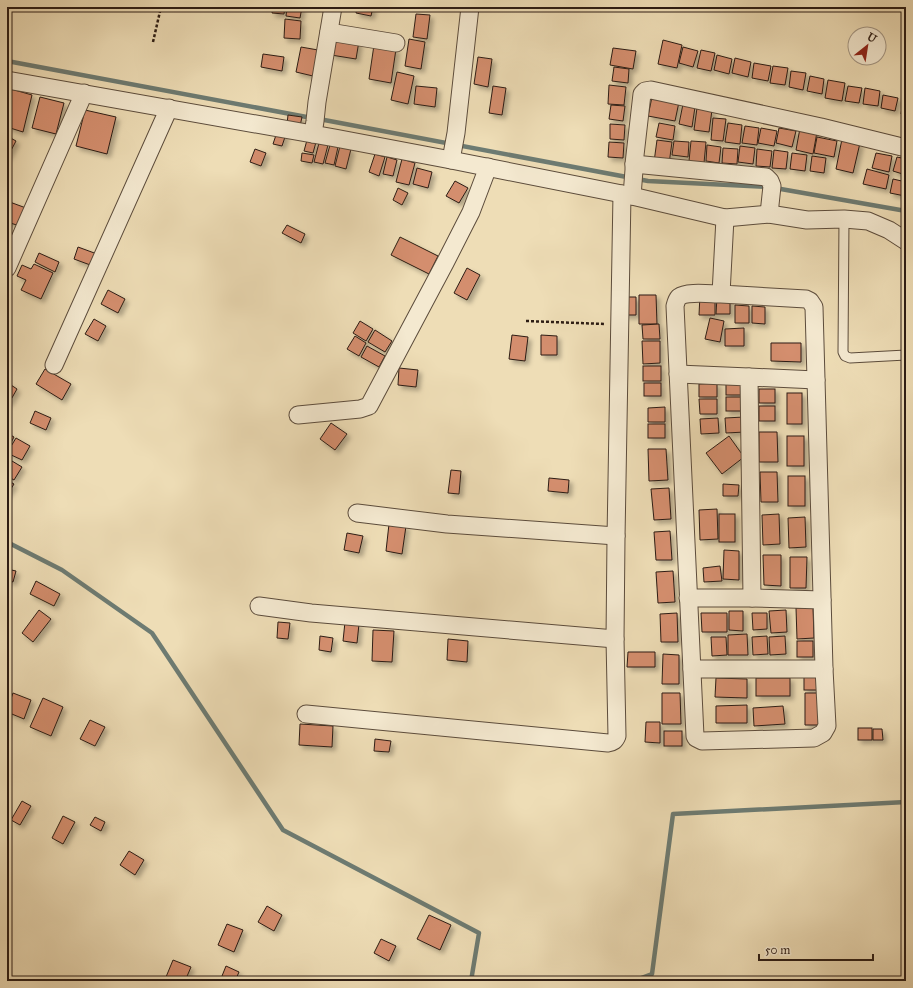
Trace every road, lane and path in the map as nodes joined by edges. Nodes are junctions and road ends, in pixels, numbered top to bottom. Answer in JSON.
{"nodes":[{"id":1,"x":161,"y":7,"type":"edge"},
{"id":2,"x":333,"y":7,"type":"edge"},
{"id":3,"x":470,"y":7,"type":"edge"},
{"id":4,"x":329,"y":32,"type":"junction"},
{"id":5,"x":153,"y":42,"type":"dead end"},
{"id":6,"x":396,"y":43,"type":"dead end"},
{"id":7,"x":7,"y":80,"type":"edge"},
{"id":8,"x":84,"y":93,"type":"junction"},
{"id":9,"x":169,"y":108,"type":"junction"},
{"id":10,"x":314,"y":128,"type":"junction"},
{"id":11,"x":453,"y":147,"type":"junction"},
{"id":12,"x":906,"y":148,"type":"edge"},
{"id":13,"x":488,"y":167,"type":"junction"},
{"id":14,"x":631,"y":182,"type":"junction"},
{"id":15,"x":770,"y":201,"type":"junction"},
{"id":16,"x":725,"y":218,"type":"junction"},
{"id":17,"x":844,"y":219,"type":"junction"},
{"id":18,"x":906,"y":241,"type":"edge"},
{"id":19,"x":7,"y":268,"type":"edge"},
{"id":20,"x":721,"y":294,"type":"junction"},
{"id":21,"x":526,"y":321,"type":"dead end"},
{"id":22,"x":620,"y":324,"type":"junction"},
{"id":23,"x":906,"y":355,"type":"edge"},
{"id":24,"x":54,"y":364,"type":"dead end"},
{"id":25,"x":678,"y":374,"type":"junction"},
{"id":26,"x":748,"y":377,"type":"junction"},
{"id":27,"x":816,"y":380,"type":"junction"},
{"id":28,"x":298,"y":415,"type":"dead end"},
{"id":29,"x":357,"y":513,"type":"dead end"},
{"id":30,"x":616,"y":536,"type":"junction"},
{"id":31,"x":688,"y":598,"type":"junction"},
{"id":32,"x":752,"y":598,"type":"junction"},
{"id":33,"x":822,"y":600,"type":"junction"},
{"id":34,"x":259,"y":606,"type":"dead end"},
{"id":35,"x":615,"y":639,"type":"junction"},
{"id":36,"x":824,"y":669,"type":"junction"},
{"id":37,"x":692,"y":670,"type":"junction"},
{"id":38,"x":306,"y":714,"type":"dead end"}],
"edges":[{"from":1,"to":5,"type":"path"},
{"from":2,"to":4,"type":"street"},
{"from":3,"to":11,"type":"street"},
{"from":4,"to":6,"type":"street"},
{"from":4,"to":10,"type":"street"},
{"from":7,"to":8,"type":"street"},
{"from":8,"to":9,"type":"street"},
{"from":8,"to":19,"type":"street"},
{"from":9,"to":10,"type":"street"},
{"from":9,"to":24,"type":"street"},
{"from":10,"to":11,"type":"street"},
{"from":11,"to":13,"type":"street"},
{"from":12,"to":14,"type":"street"},
{"from":13,"to":14,"type":"street"},
{"from":13,"to":28,"type":"street"},
{"from":14,"to":15,"type":"street"},
{"from":14,"to":16,"type":"street"},
{"from":14,"to":22,"type":"street"},
{"from":15,"to":16,"type":"street"},
{"from":15,"to":17,"type":"street"},
{"from":16,"to":20,"type":"street"},
{"from":17,"to":18,"type":"street"},
{"from":17,"to":23,"type":"lane"},
{"from":20,"to":25,"type":"street"},
{"from":20,"to":27,"type":"street"},
{"from":21,"to":22,"type":"path"},
{"from":22,"to":30,"type":"street"},
{"from":25,"to":26,"type":"street"},
{"from":25,"to":31,"type":"street"},
{"from":26,"to":27,"type":"street"},
{"from":26,"to":32,"type":"street"},
{"from":27,"to":33,"type":"street"},
{"from":29,"to":30,"type":"street"},
{"from":30,"to":35,"type":"street"},
{"from":31,"to":32,"type":"street"},
{"from":31,"to":37,"type":"street"},
{"from":32,"to":33,"type":"street"},
{"from":33,"to":36,"type":"street"},
{"from":34,"to":35,"type":"street"},
{"from":35,"to":38,"type":"street"},
{"from":36,"to":37,"type":"street"},
{"from":36,"to":37,"type":"street"}]}
